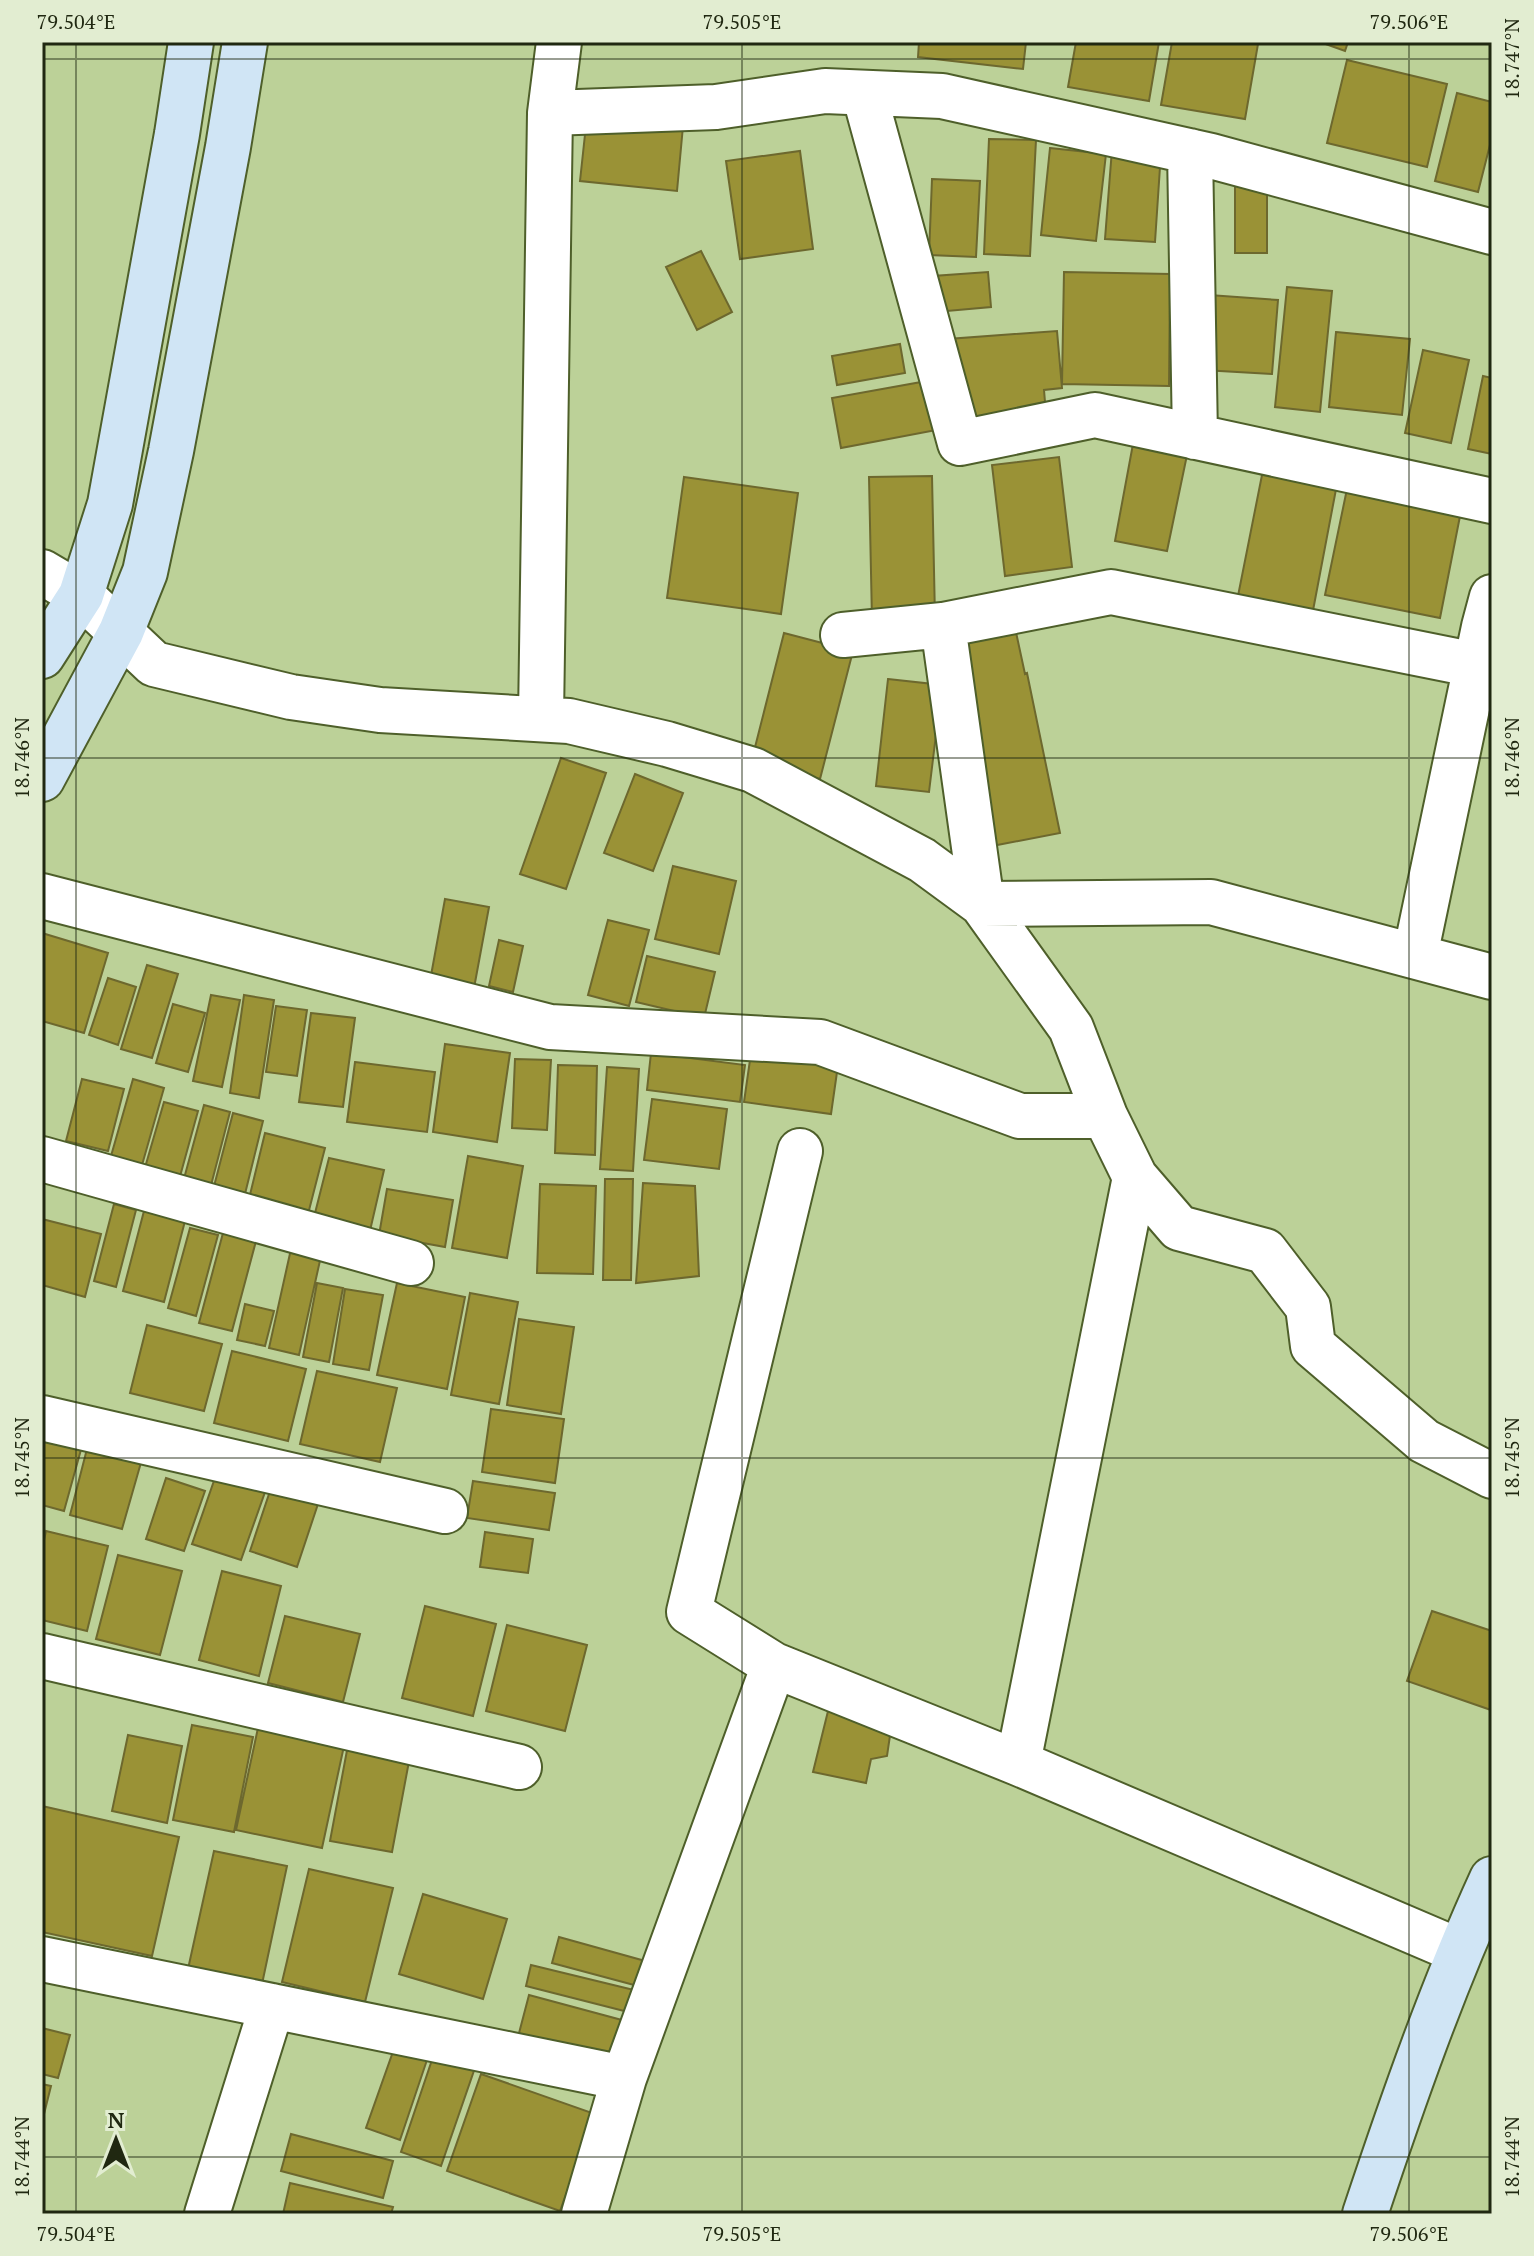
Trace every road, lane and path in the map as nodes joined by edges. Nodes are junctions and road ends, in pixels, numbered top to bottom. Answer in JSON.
{"nodes":[{"id":1,"x":191,"y":42,"type":"edge"},
{"id":2,"x":245,"y":42,"type":"edge"},
{"id":3,"x":559,"y":42,"type":"edge"},
{"id":4,"x":864,"y":93,"type":"junction"},
{"id":5,"x":550,"y":113,"type":"junction"},
{"id":6,"x":1190,"y":151,"type":"junction"},
{"id":7,"x":1492,"y":232,"type":"edge"},
{"id":8,"x":1195,"y":437,"type":"junction"},
{"id":9,"x":1492,"y":501,"type":"edge"},
{"id":10,"x":42,"y":572,"type":"edge"},
{"id":11,"x":81,"y":595,"type":"junction"},
{"id":12,"x":1492,"y":597,"type":"edge"},
{"id":13,"x":943,"y":625,"type":"junction"},
{"id":14,"x":121,"y":632,"type":"junction"},
{"id":15,"x":843,"y":635,"type":"dead end"},
{"id":16,"x":42,"y":656,"type":"edge"},
{"id":17,"x":1476,"y":665,"type":"junction"},
{"id":18,"x":541,"y":718,"type":"junction"},
{"id":19,"x":42,"y":779,"type":"edge"},
{"id":20,"x":42,"y":896,"type":"edge"},
{"id":21,"x":982,"y":904,"type":"junction"},
{"id":22,"x":1415,"y":956,"type":"junction"},
{"id":23,"x":1492,"y":977,"type":"edge"},
{"id":24,"x":1105,"y":1116,"type":"junction"},
{"id":25,"x":800,"y":1151,"type":"dead end"},
{"id":26,"x":42,"y":1159,"type":"edge"},
{"id":27,"x":1135,"y":1177,"type":"junction"},
{"id":28,"x":411,"y":1263,"type":"dead end"},
{"id":29,"x":42,"y":1418,"type":"edge"},
{"id":30,"x":1492,"y":1476,"type":"edge"},
{"id":31,"x":445,"y":1511,"type":"dead end"},
{"id":32,"x":42,"y":1656,"type":"edge"},
{"id":33,"x":774,"y":1665,"type":"junction"},
{"id":34,"x":1018,"y":1763,"type":"junction"},
{"id":35,"x":519,"y":1767,"type":"dead end"},
{"id":36,"x":1492,"y":1879,"type":"edge"},
{"id":37,"x":1459,"y":1951,"type":"junction"},
{"id":38,"x":42,"y":1959,"type":"edge"},
{"id":39,"x":272,"y":2006,"type":"junction"},
{"id":40,"x":624,"y":2078,"type":"junction"},
{"id":41,"x":207,"y":2214,"type":"edge"},
{"id":42,"x":584,"y":2214,"type":"edge"},
{"id":43,"x":1365,"y":2214,"type":"edge"}],
"edges":[{"from":1,"to":11,"type":"main road"},
{"from":2,"to":14,"type":"main road"},
{"from":3,"to":5,"type":"street"},
{"from":4,"to":5,"type":"street"},
{"from":4,"to":6,"type":"street"},
{"from":4,"to":8,"type":"street"},
{"from":5,"to":18,"type":"street"},
{"from":6,"to":7,"type":"street"},
{"from":6,"to":8,"type":"street"},
{"from":8,"to":9,"type":"street"},
{"from":10,"to":11,"type":"street"},
{"from":11,"to":14,"type":"street"},
{"from":11,"to":16,"type":"main road"},
{"from":12,"to":17,"type":"street"},
{"from":13,"to":15,"type":"street"},
{"from":13,"to":17,"type":"street"},
{"from":13,"to":21,"type":"street"},
{"from":14,"to":18,"type":"street"},
{"from":14,"to":19,"type":"main road"},
{"from":17,"to":22,"type":"street"},
{"from":18,"to":21,"type":"street"},
{"from":20,"to":24,"type":"street"},
{"from":21,"to":22,"type":"street"},
{"from":21,"to":24,"type":"street"},
{"from":22,"to":23,"type":"street"},
{"from":24,"to":27,"type":"street"},
{"from":25,"to":33,"type":"street"},
{"from":26,"to":28,"type":"street"},
{"from":27,"to":30,"type":"street"},
{"from":27,"to":34,"type":"street"},
{"from":29,"to":31,"type":"street"},
{"from":32,"to":35,"type":"street"},
{"from":33,"to":34,"type":"street"},
{"from":33,"to":40,"type":"street"},
{"from":34,"to":37,"type":"street"},
{"from":36,"to":37,"type":"main road"},
{"from":37,"to":43,"type":"main road"},
{"from":38,"to":39,"type":"street"},
{"from":39,"to":40,"type":"street"},
{"from":39,"to":41,"type":"street"},
{"from":40,"to":42,"type":"street"}]}
